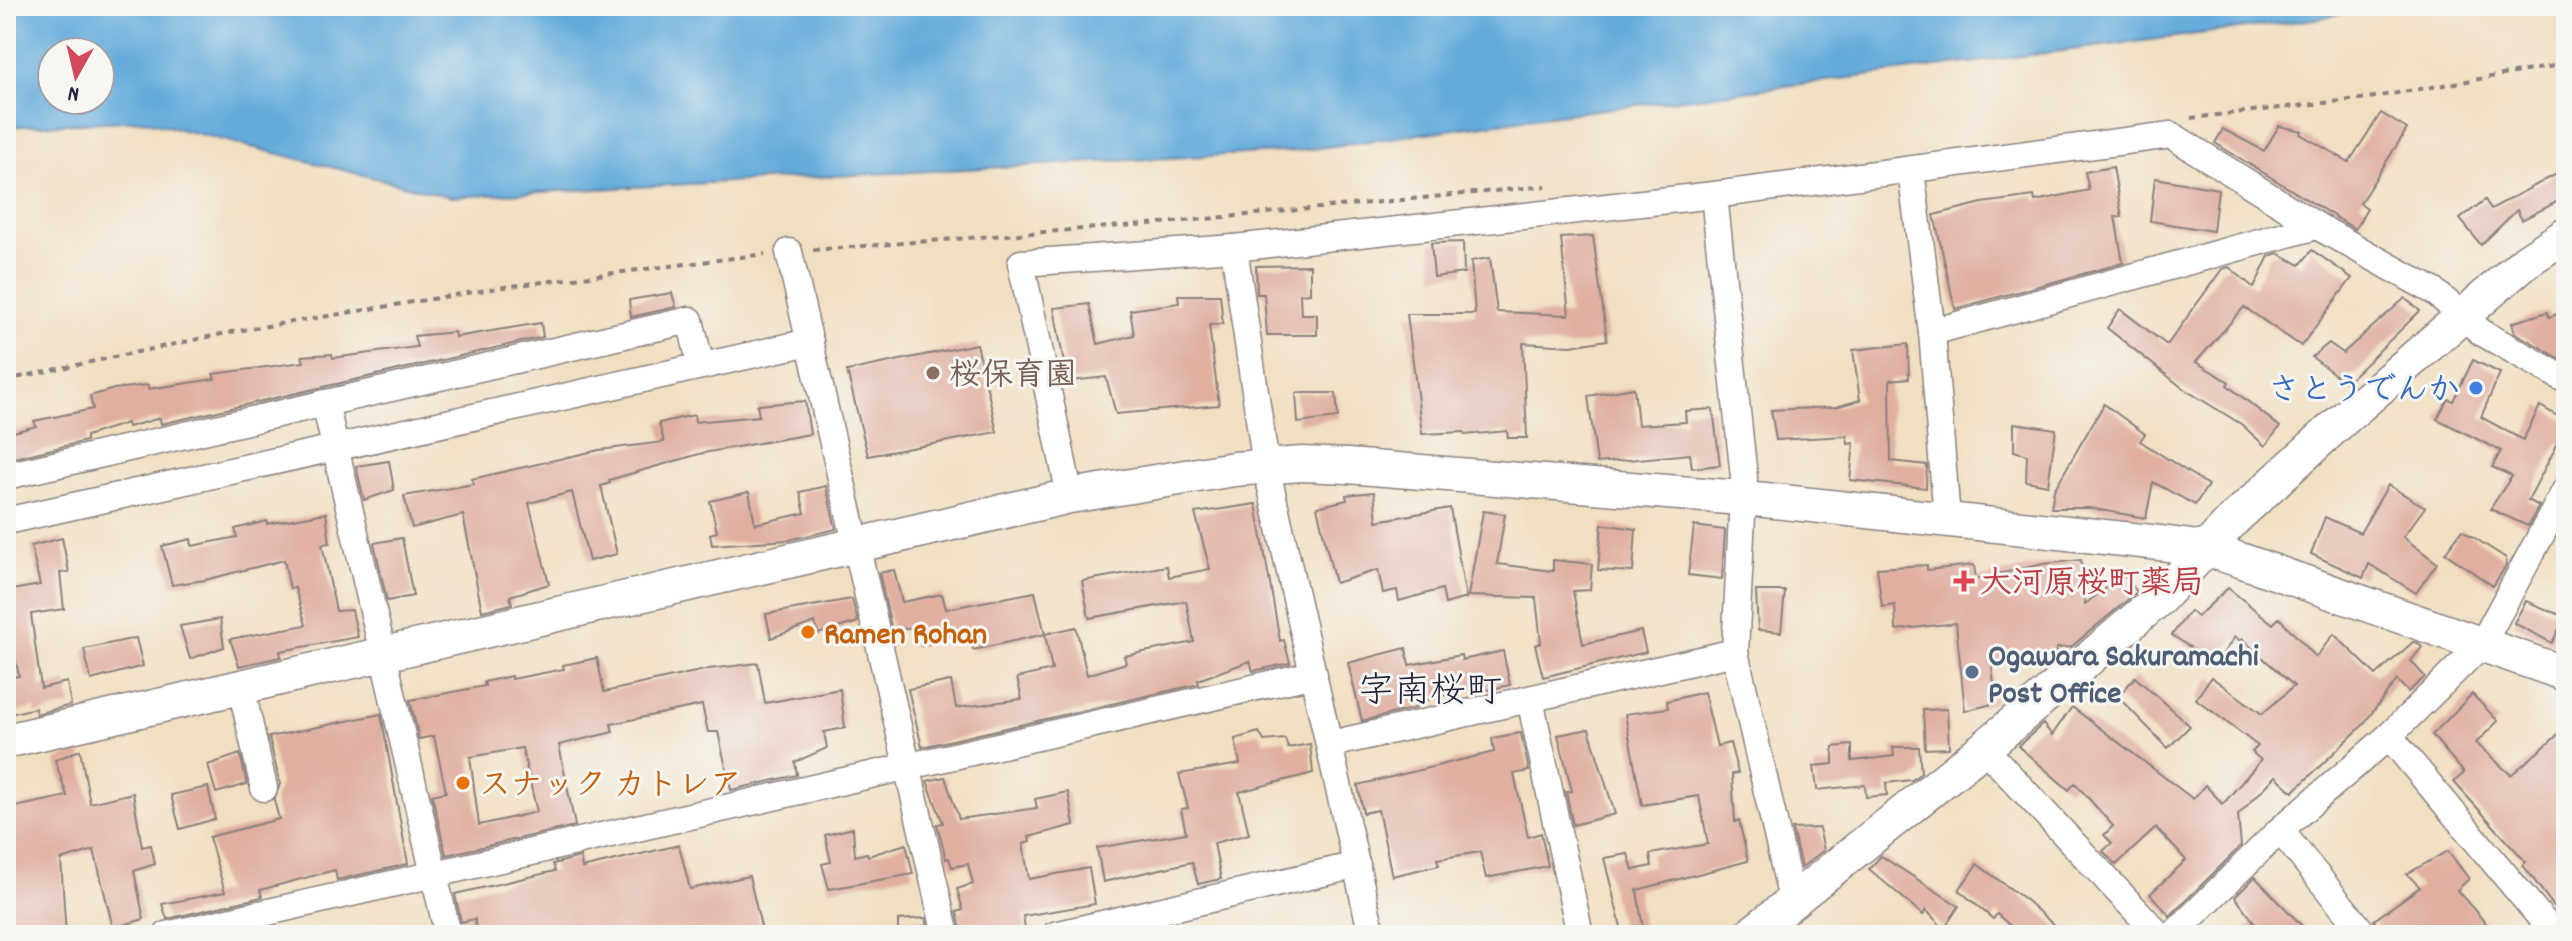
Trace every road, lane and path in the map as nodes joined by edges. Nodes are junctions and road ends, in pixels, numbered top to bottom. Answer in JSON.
{"nodes":[{"id":1,"x":2566,"y":64,"type":"edge"},
{"id":2,"x":2183,"y":119,"type":"dead end"},
{"id":3,"x":1911,"y":171,"type":"junction"},
{"id":4,"x":1547,"y":186,"type":"dead end"},
{"id":5,"x":1714,"y":195,"type":"junction"},
{"id":6,"x":2317,"y":226,"type":"junction"},
{"id":7,"x":2566,"y":235,"type":"edge"},
{"id":8,"x":1234,"y":248,"type":"junction"},
{"id":9,"x":789,"y":252,"type":"junction"},
{"id":10,"x":2461,"y":315,"type":"junction"},
{"id":11,"x":1932,"y":332,"type":"junction"},
{"id":12,"x":810,"y":342,"type":"junction"},
{"id":13,"x":701,"y":366,"type":"junction"},
{"id":14,"x":6,"y":380,"type":"edge"},
{"id":15,"x":2566,"y":380,"type":"edge"},
{"id":16,"x":325,"y":403,"type":"junction"},
{"id":17,"x":335,"y":447,"type":"junction"},
{"id":18,"x":1266,"y":466,"type":"junction"},
{"id":19,"x":6,"y":476,"type":"edge"},
{"id":20,"x":2566,"y":489,"type":"edge"},
{"id":21,"x":1070,"y":496,"type":"junction"},
{"id":22,"x":1743,"y":499,"type":"junction"},
{"id":23,"x":1947,"y":519,"type":"junction"},
{"id":24,"x":6,"y":521,"type":"edge"},
{"id":25,"x":856,"y":546,"type":"junction"},
{"id":26,"x":2206,"y":549,"type":"junction"},
{"id":27,"x":2482,"y":644,"type":"junction"},
{"id":28,"x":1735,"y":652,"type":"junction"},
{"id":29,"x":380,"y":654,"type":"junction"},
{"id":30,"x":1314,"y":674,"type":"junction"},
{"id":31,"x":2566,"y":674,"type":"edge"},
{"id":32,"x":241,"y":687,"type":"junction"},
{"id":33,"x":1530,"y":699,"type":"junction"},
{"id":34,"x":2389,"y":736,"type":"junction"},
{"id":35,"x":6,"y":741,"type":"edge"},
{"id":36,"x":1331,"y":744,"type":"junction"},
{"id":37,"x":1984,"y":748,"type":"junction"},
{"id":38,"x":907,"y":766,"type":"junction"},
{"id":39,"x":264,"y":788,"type":"dead end"},
{"id":40,"x":2280,"y":830,"type":"junction"},
{"id":41,"x":1357,"y":865,"type":"junction"},
{"id":42,"x":433,"y":874,"type":"junction"},
{"id":43,"x":1792,"y":900,"type":"junction"},
{"id":44,"x":167,"y":935,"type":"edge"},
{"id":45,"x":448,"y":935,"type":"edge"},
{"id":46,"x":946,"y":935,"type":"edge"},
{"id":47,"x":1055,"y":935,"type":"edge"},
{"id":48,"x":1372,"y":935,"type":"edge"},
{"id":49,"x":1580,"y":935,"type":"edge"},
{"id":50,"x":1750,"y":935,"type":"edge"},
{"id":51,"x":2159,"y":935,"type":"edge"},
{"id":52,"x":2173,"y":935,"type":"edge"},
{"id":53,"x":2365,"y":935,"type":"edge"},
{"id":54,"x":2555,"y":935,"type":"edge"}],
"edges":[{"from":1,"to":2,"type":"path"},
{"from":3,"to":5,"type":"street"},
{"from":3,"to":6,"type":"street"},
{"from":3,"to":11,"type":"street"},
{"from":4,"to":9,"type":"path"},
{"from":5,"to":8,"type":"street"},
{"from":5,"to":22,"type":"street"},
{"from":6,"to":10,"type":"street"},
{"from":6,"to":11,"type":"street"},
{"from":7,"to":10,"type":"street"},
{"from":8,"to":18,"type":"street"},
{"from":8,"to":21,"type":"street"},
{"from":9,"to":12,"type":"street"},
{"from":9,"to":14,"type":"path"},
{"from":10,"to":15,"type":"street"},
{"from":10,"to":26,"type":"street"},
{"from":11,"to":23,"type":"street"},
{"from":12,"to":13,"type":"street"},
{"from":12,"to":25,"type":"street"},
{"from":13,"to":16,"type":"street"},
{"from":13,"to":17,"type":"street"},
{"from":16,"to":17,"type":"street"},
{"from":16,"to":19,"type":"street"},
{"from":17,"to":24,"type":"street"},
{"from":17,"to":29,"type":"street"},
{"from":18,"to":21,"type":"street"},
{"from":18,"to":22,"type":"street"},
{"from":18,"to":30,"type":"street"},
{"from":20,"to":27,"type":"street"},
{"from":21,"to":25,"type":"street"},
{"from":22,"to":23,"type":"street"},
{"from":22,"to":28,"type":"street"},
{"from":23,"to":26,"type":"street"},
{"from":25,"to":29,"type":"street"},
{"from":25,"to":38,"type":"street"},
{"from":26,"to":27,"type":"street"},
{"from":26,"to":37,"type":"street"},
{"from":27,"to":31,"type":"street"},
{"from":27,"to":34,"type":"street"},
{"from":28,"to":33,"type":"street"},
{"from":28,"to":43,"type":"street"},
{"from":29,"to":32,"type":"street"},
{"from":29,"to":42,"type":"street"},
{"from":30,"to":36,"type":"street"},
{"from":30,"to":38,"type":"street"},
{"from":32,"to":35,"type":"street"},
{"from":32,"to":39,"type":"street"},
{"from":33,"to":36,"type":"street"},
{"from":33,"to":49,"type":"street"},
{"from":34,"to":40,"type":"street"},
{"from":34,"to":54,"type":"street"},
{"from":36,"to":41,"type":"street"},
{"from":37,"to":43,"type":"street"},
{"from":37,"to":51,"type":"street"},
{"from":38,"to":42,"type":"street"},
{"from":38,"to":46,"type":"street"},
{"from":40,"to":52,"type":"street"},
{"from":40,"to":53,"type":"street"},
{"from":41,"to":47,"type":"street"},
{"from":41,"to":48,"type":"street"},
{"from":42,"to":44,"type":"street"},
{"from":42,"to":45,"type":"street"},
{"from":43,"to":50,"type":"street"}]}
